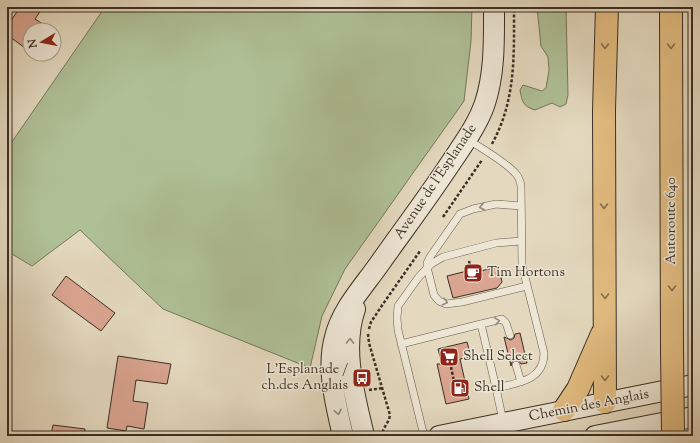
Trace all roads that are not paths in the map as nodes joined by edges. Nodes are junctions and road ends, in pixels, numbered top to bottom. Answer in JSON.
{"nodes":[{"id":1,"x":494,"y":7,"type":"edge"},
{"id":2,"x":607,"y":7,"type":"edge"},
{"id":3,"x":671,"y":7,"type":"edge"},
{"id":4,"x":467,"y":139,"type":"junction"},
{"id":5,"x":521,"y":206,"type":"junction"},
{"id":6,"x":521,"y":241,"type":"junction"},
{"id":7,"x":427,"y":267,"type":"junction"},
{"id":8,"x":369,"y":278,"type":"junction"},
{"id":9,"x":527,"y":286,"type":"junction"},
{"id":10,"x":481,"y":324,"type":"junction"},
{"id":11,"x":605,"y":326,"type":"junction"},
{"id":12,"x":510,"y":335,"type":"dead end"},
{"id":13,"x":402,"y":344,"type":"junction"},
{"id":14,"x":516,"y":365,"type":"dead end"},
{"id":15,"x":521,"y":382,"type":"junction"},
{"id":16,"x":693,"y":385,"type":"edge"},
{"id":17,"x":496,"y":388,"type":"junction"},
{"id":18,"x":605,"y":402,"type":"junction"},
{"id":19,"x":564,"y":410,"type":"junction"},
{"id":20,"x":693,"y":417,"type":"edge"},
{"id":21,"x":503,"y":423,"type":"junction"},
{"id":22,"x":373,"y":434,"type":"edge"},
{"id":23,"x":602,"y":435,"type":"edge"},
{"id":24,"x":343,"y":436,"type":"edge"},
{"id":25,"x":424,"y":436,"type":"edge"},
{"id":26,"x":439,"y":436,"type":"edge"},
{"id":27,"x":673,"y":436,"type":"edge"}],
"edges":[{"from":1,"to":4,"type":"street","name":"Avenue de l'Esplanade"},
{"from":2,"to":11,"type":"highway","one_way":true},
{"from":3,"to":27,"type":"highway","name":"Autoroute 640","one_way":true,"bridge":true},
{"from":4,"to":5,"type":"lane"},
{"from":4,"to":8,"type":"street","name":"Avenue de l'Esplanade"},
{"from":5,"to":6,"type":"lane"},
{"from":5,"to":7,"type":"lane","one_way":true},
{"from":6,"to":7,"type":"lane"},
{"from":6,"to":9,"type":"lane"},
{"from":7,"to":9,"type":"lane","one_way":true},
{"from":7,"to":13,"type":"lane"},
{"from":22,"to":8,"type":"street","name":"Avenue de l'Esplanade","one_way":true},
{"from":8,"to":24,"type":"street","name":"Avenue de l'Esplanade","one_way":true},
{"from":9,"to":15,"type":"lane"},
{"from":10,"to":12,"type":"lane","one_way":true},
{"from":10,"to":13,"type":"lane"},
{"from":10,"to":17,"type":"lane"},
{"from":11,"to":18,"type":"highway","one_way":true},
{"from":11,"to":19,"type":"highway"},
{"from":13,"to":25,"type":"lane"},
{"from":14,"to":15,"type":"lane"},
{"from":15,"to":17,"type":"lane"},
{"from":16,"to":18,"type":"street","name":"Chemin des Anglais"},
{"from":17,"to":21,"type":"lane"},
{"from":18,"to":19,"type":"street","name":"Chemin des Anglais"},
{"from":18,"to":23,"type":"street"},
{"from":19,"to":21,"type":"street","name":"Chemin des Anglais"},
{"from":20,"to":23,"type":"street"},
{"from":21,"to":26,"type":"street","name":"Chemin des Anglais"}]}
